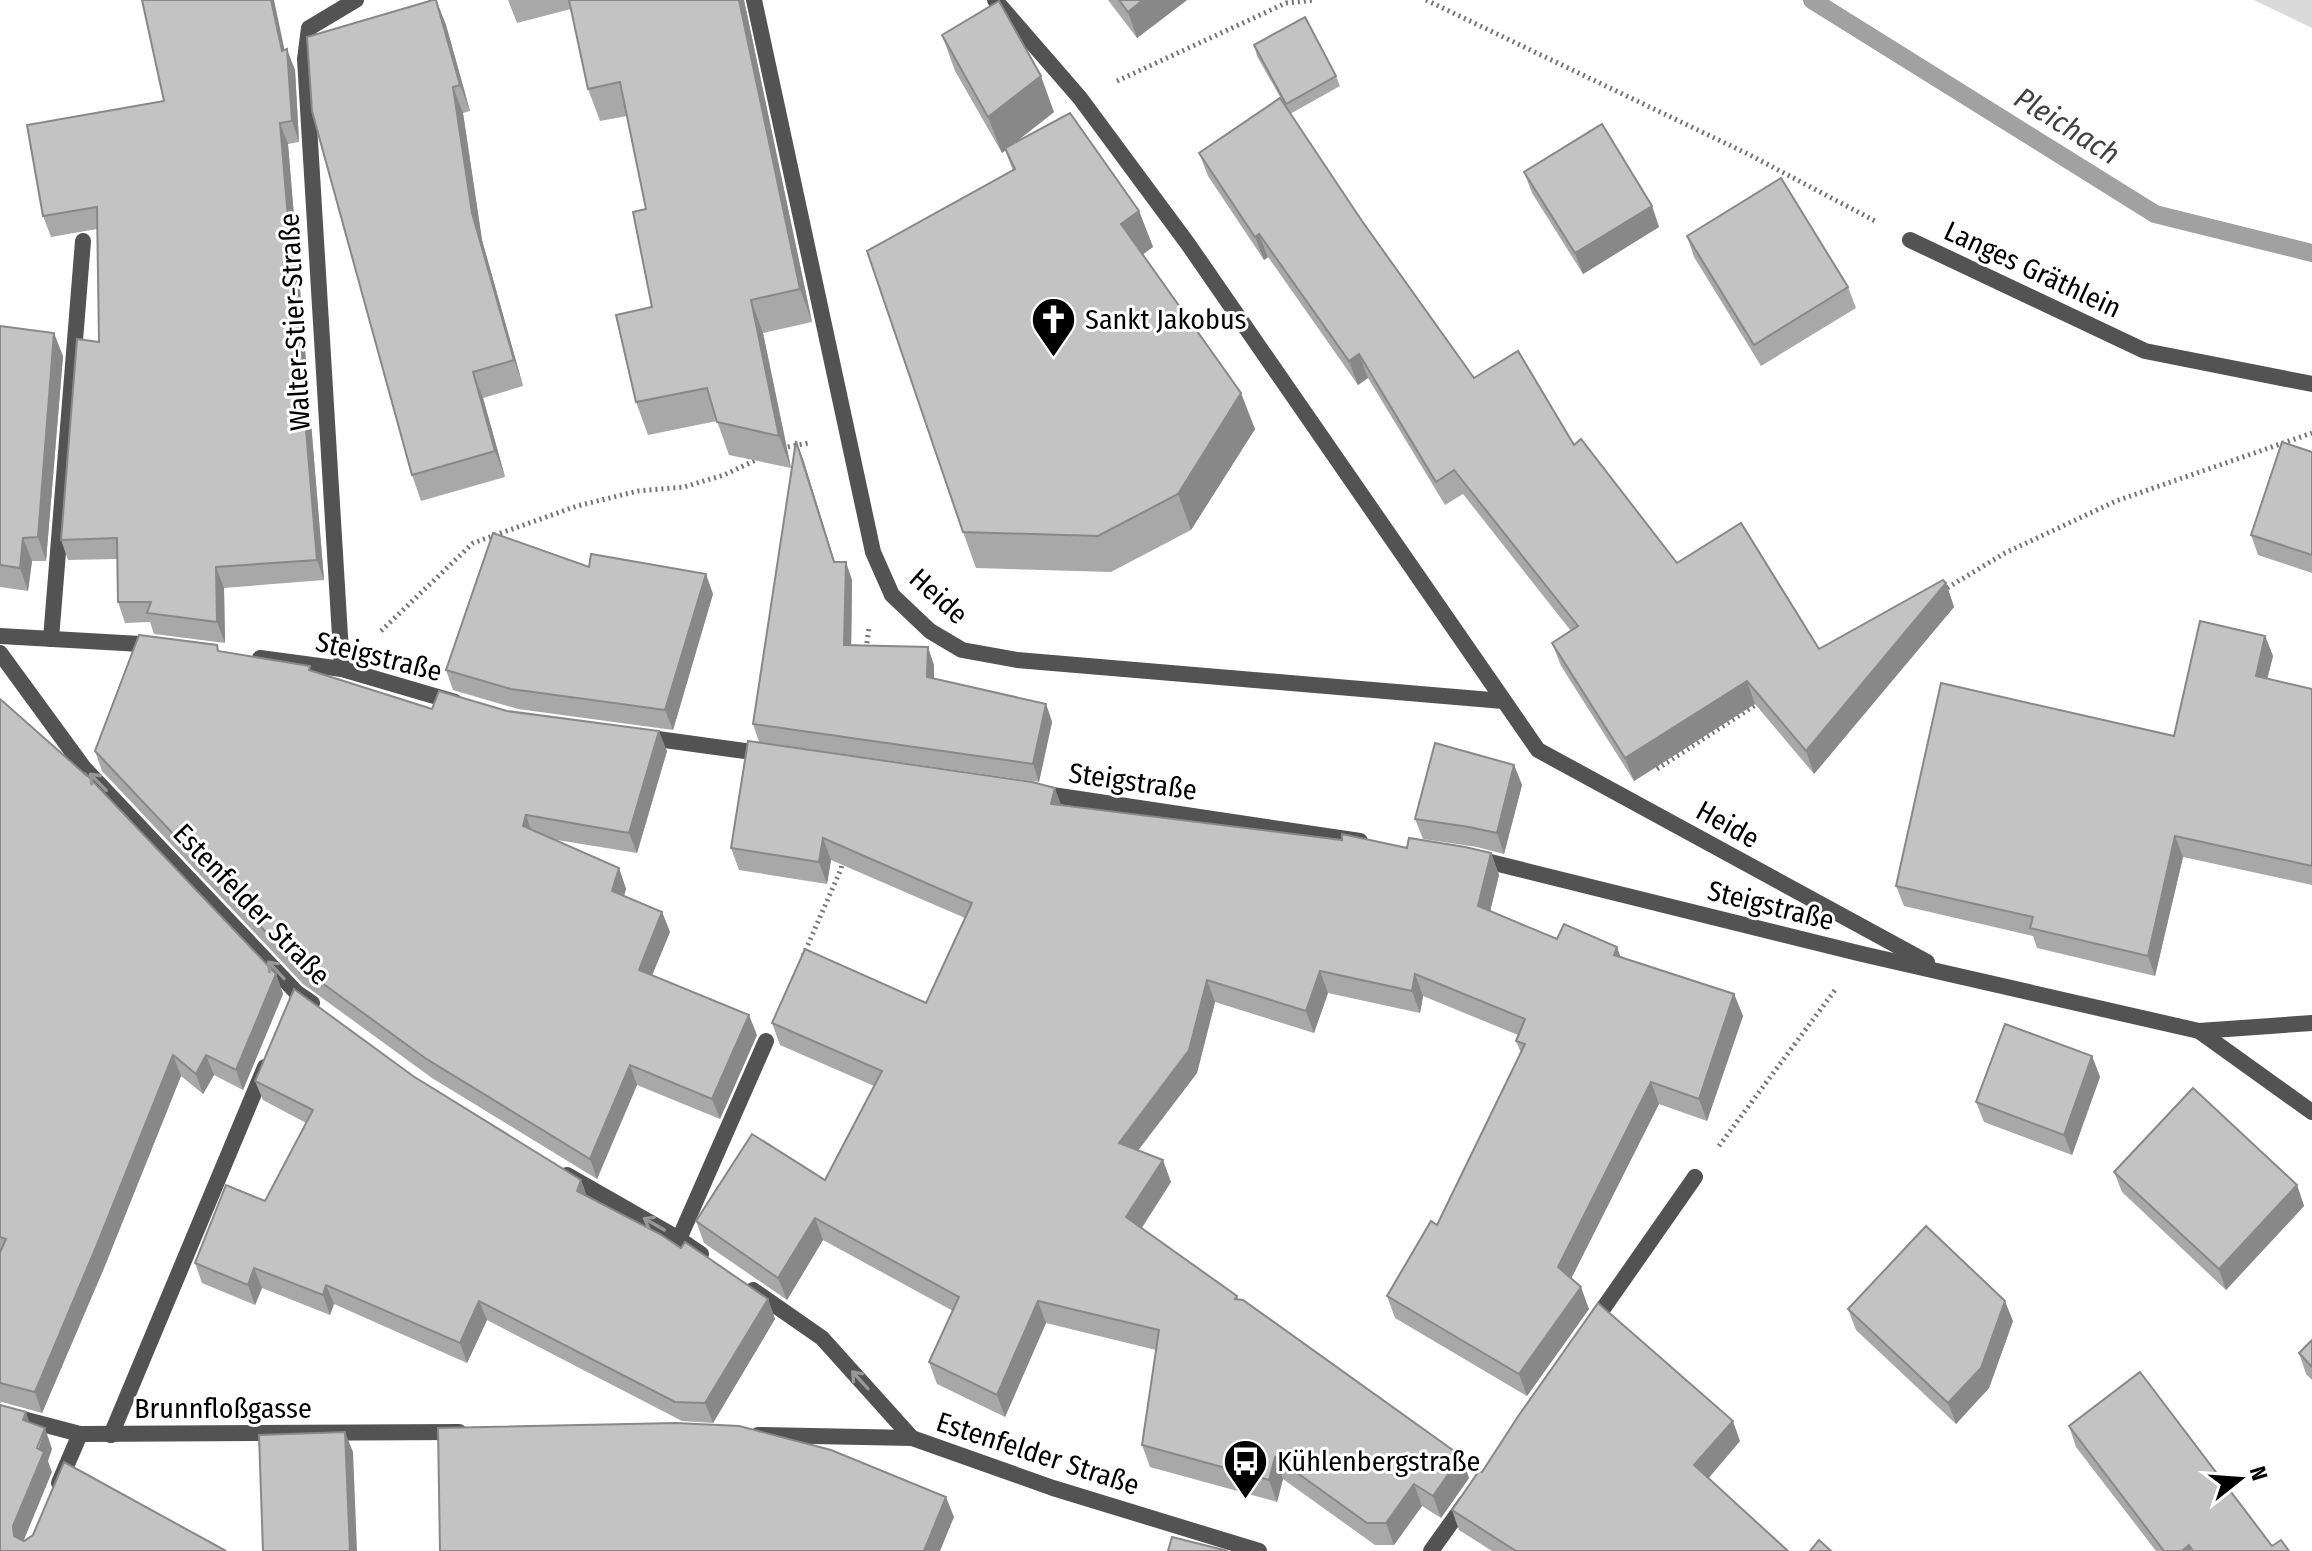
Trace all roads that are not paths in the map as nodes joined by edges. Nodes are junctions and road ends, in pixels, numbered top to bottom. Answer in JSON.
{"nodes":[{"id":1,"x":356,"y":0,"type":"edge"},
{"id":2,"x":754,"y":0,"type":"edge"},
{"id":3,"x":995,"y":0,"type":"edge"},
{"id":4,"x":1910,"y":240,"type":"road end"},
{"id":5,"x":83,"y":241,"type":"edge"},
{"id":6,"x":2312,"y":384,"type":"edge"},
{"id":7,"x":0,"y":636,"type":"edge"},
{"id":8,"x":51,"y":639,"type":"junction"},
{"id":9,"x":173,"y":647,"type":"edge"},
{"id":10,"x":0,"y":653,"type":"edge"},
{"id":11,"x":250,"y":657,"type":"edge"},
{"id":12,"x":342,"y":669,"type":"junction"},
{"id":13,"x":1503,"y":701,"type":"junction"},
{"id":14,"x":473,"y":707,"type":"edge"},
{"id":15,"x":624,"y":735,"type":"edge"},
{"id":16,"x":779,"y":756,"type":"edge"},
{"id":17,"x":1026,"y":791,"type":"edge"},
{"id":18,"x":1382,"y":844,"type":"edge"},
{"id":19,"x":1459,"y":856,"type":"edge"},
{"id":20,"x":1947,"y":973,"type":"junction"},
{"id":21,"x":320,"y":1009,"type":"edge"},
{"id":22,"x":2312,"y":1023,"type":"edge"},
{"id":23,"x":2199,"y":1031,"type":"junction"},
{"id":24,"x":766,"y":1041,"type":"dead end"},
{"id":25,"x":273,"y":1049,"type":"edge"},
{"id":26,"x":2312,"y":1112,"type":"edge"},
{"id":27,"x":555,"y":1168,"type":"edge"},
{"id":28,"x":1695,"y":1177,"type":"road end"},
{"id":29,"x":679,"y":1239,"type":"junction"},
{"id":30,"x":718,"y":1266,"type":"edge"},
{"id":31,"x":744,"y":1284,"type":"edge"},
{"id":32,"x":1581,"y":1340,"type":"edge"},
{"id":33,"x":0,"y":1413,"type":"edge"},
{"id":34,"x":478,"y":1431,"type":"edge"},
{"id":35,"x":80,"y":1434,"type":"junction"},
{"id":36,"x":111,"y":1435,"type":"junction"},
{"id":37,"x":739,"y":1435,"type":"edge"},
{"id":38,"x":912,"y":1438,"type":"junction"},
{"id":39,"x":1475,"y":1489,"type":"edge"},
{"id":40,"x":55,"y":1492,"type":"edge"},
{"id":41,"x":1259,"y":1551,"type":"edge"},
{"id":42,"x":1431,"y":1551,"type":"edge"}],
"edges":[{"from":1,"to":12,"type":"street","name":"Walter-Stier-Straße"},
{"from":2,"to":13,"type":"street","name":"Heide"},
{"from":3,"to":13,"type":"street","name":"Heide"},
{"from":4,"to":6,"type":"street","name":"Langes Gräthlein"},
{"from":5,"to":8,"type":"street"},
{"from":7,"to":8,"type":"street"},
{"from":8,"to":9,"type":"street"},
{"from":21,"to":10,"type":"street","name":"Estenfelder Straße","one_way":true},
{"from":11,"to":12,"type":"street","name":"Steigstraße"},
{"from":12,"to":14,"type":"street","name":"Steigstraße"},
{"from":13,"to":20,"type":"street","name":"Heide"},
{"from":15,"to":16,"type":"street"},
{"from":17,"to":18,"type":"street","name":"Steigstraße"},
{"from":19,"to":20,"type":"street","name":"Steigstraße"},
{"from":20,"to":23,"type":"street","name":"Steigstraße"},
{"from":22,"to":23,"type":"street"},
{"from":23,"to":26,"type":"street"},
{"from":24,"to":29,"type":"street"},
{"from":25,"to":36,"type":"street","name":"Brunnfloßgasse"},
{"from":29,"to":27,"type":"street","one_way":true},
{"from":28,"to":32,"type":"street"},
{"from":29,"to":30,"type":"street"},
{"from":38,"to":31,"type":"street","name":"Estenfelder Straße","one_way":true},
{"from":33,"to":35,"type":"street","name":"Brunnfloßgasse"},
{"from":34,"to":36,"type":"street","name":"Brunnfloßgasse"},
{"from":35,"to":36,"type":"street","name":"Brunnfloßgasse"},
{"from":35,"to":40,"type":"street"},
{"from":37,"to":38,"type":"street"},
{"from":38,"to":41,"type":"street","name":"Estenfelder Straße"},
{"from":39,"to":42,"type":"street"}]}
